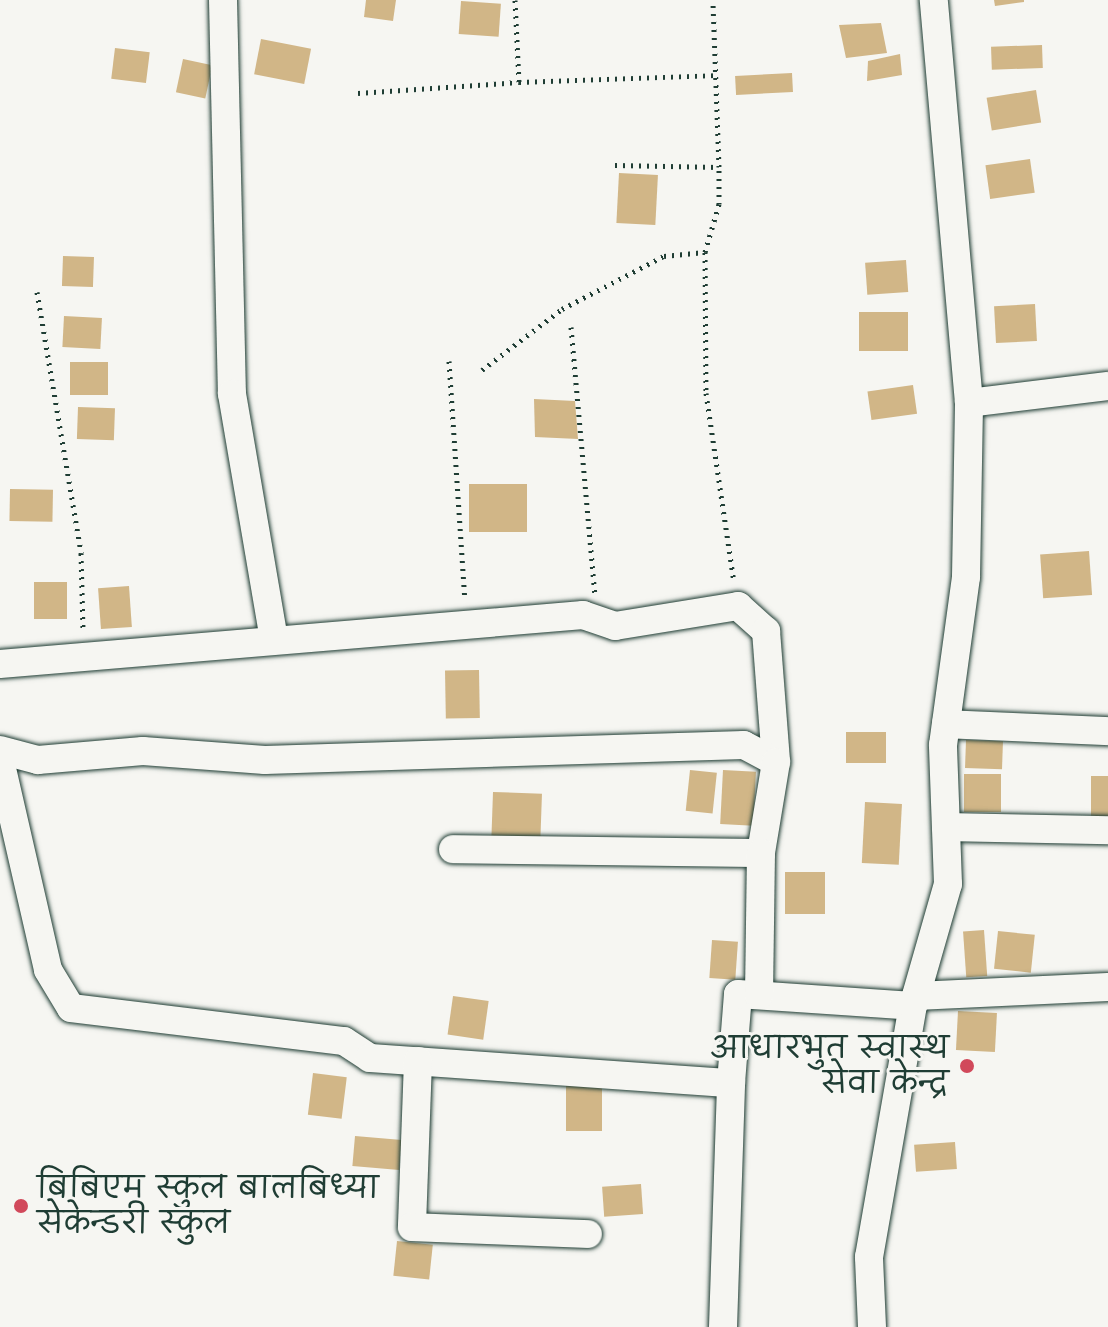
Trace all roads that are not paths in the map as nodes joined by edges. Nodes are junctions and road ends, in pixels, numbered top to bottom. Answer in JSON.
{"nodes":[{"id":1,"x":223,"y":0,"type":"edge"},
{"id":2,"x":934,"y":0,"type":"edge"},
{"id":3,"x":1108,"y":386,"type":"edge"},
{"id":4,"x":969,"y":403,"type":"junction"},
{"id":5,"x":274,"y":640,"type":"junction"},
{"id":6,"x":0,"y":664,"type":"edge"},
{"id":7,"x":946,"y":724,"type":"junction"},
{"id":8,"x":1108,"y":731,"type":"edge"},
{"id":9,"x":0,"y":750,"type":"edge"},
{"id":10,"x":0,"y":760,"type":"edge"},
{"id":11,"x":776,"y":762,"type":"junction"},
{"id":12,"x":946,"y":827,"type":"junction"},
{"id":13,"x":1108,"y":830,"type":"edge"},
{"id":14,"x":453,"y":849,"type":"dead end"},
{"id":15,"x":761,"y":853,"type":"junction"},
{"id":16,"x":1108,"y":987,"type":"edge"},
{"id":17,"x":759,"y":995,"type":"junction"},
{"id":18,"x":914,"y":1001,"type":"junction"},
{"id":19,"x":418,"y":1061,"type":"junction"},
{"id":20,"x":731,"y":1083,"type":"junction"},
{"id":21,"x":588,"y":1234,"type":"dead end"},
{"id":22,"x":723,"y":1327,"type":"edge"},
{"id":23,"x":872,"y":1327,"type":"edge"}],
"edges":[{"from":1,"to":5,"type":"street"},
{"from":2,"to":4,"type":"street"},
{"from":3,"to":4,"type":"street"},
{"from":4,"to":7,"type":"street"},
{"from":5,"to":6,"type":"street"},
{"from":5,"to":11,"type":"street"},
{"from":7,"to":8,"type":"street"},
{"from":7,"to":12,"type":"street"},
{"from":9,"to":11,"type":"street"},
{"from":10,"to":19,"type":"street"},
{"from":11,"to":15,"type":"street"},
{"from":12,"to":13,"type":"street"},
{"from":12,"to":18,"type":"street"},
{"from":14,"to":15,"type":"street"},
{"from":15,"to":17,"type":"street"},
{"from":16,"to":18,"type":"street"},
{"from":17,"to":18,"type":"street"},
{"from":17,"to":20,"type":"street"},
{"from":18,"to":23,"type":"street"},
{"from":19,"to":20,"type":"street"},
{"from":19,"to":21,"type":"street"},
{"from":20,"to":22,"type":"street"}]}
